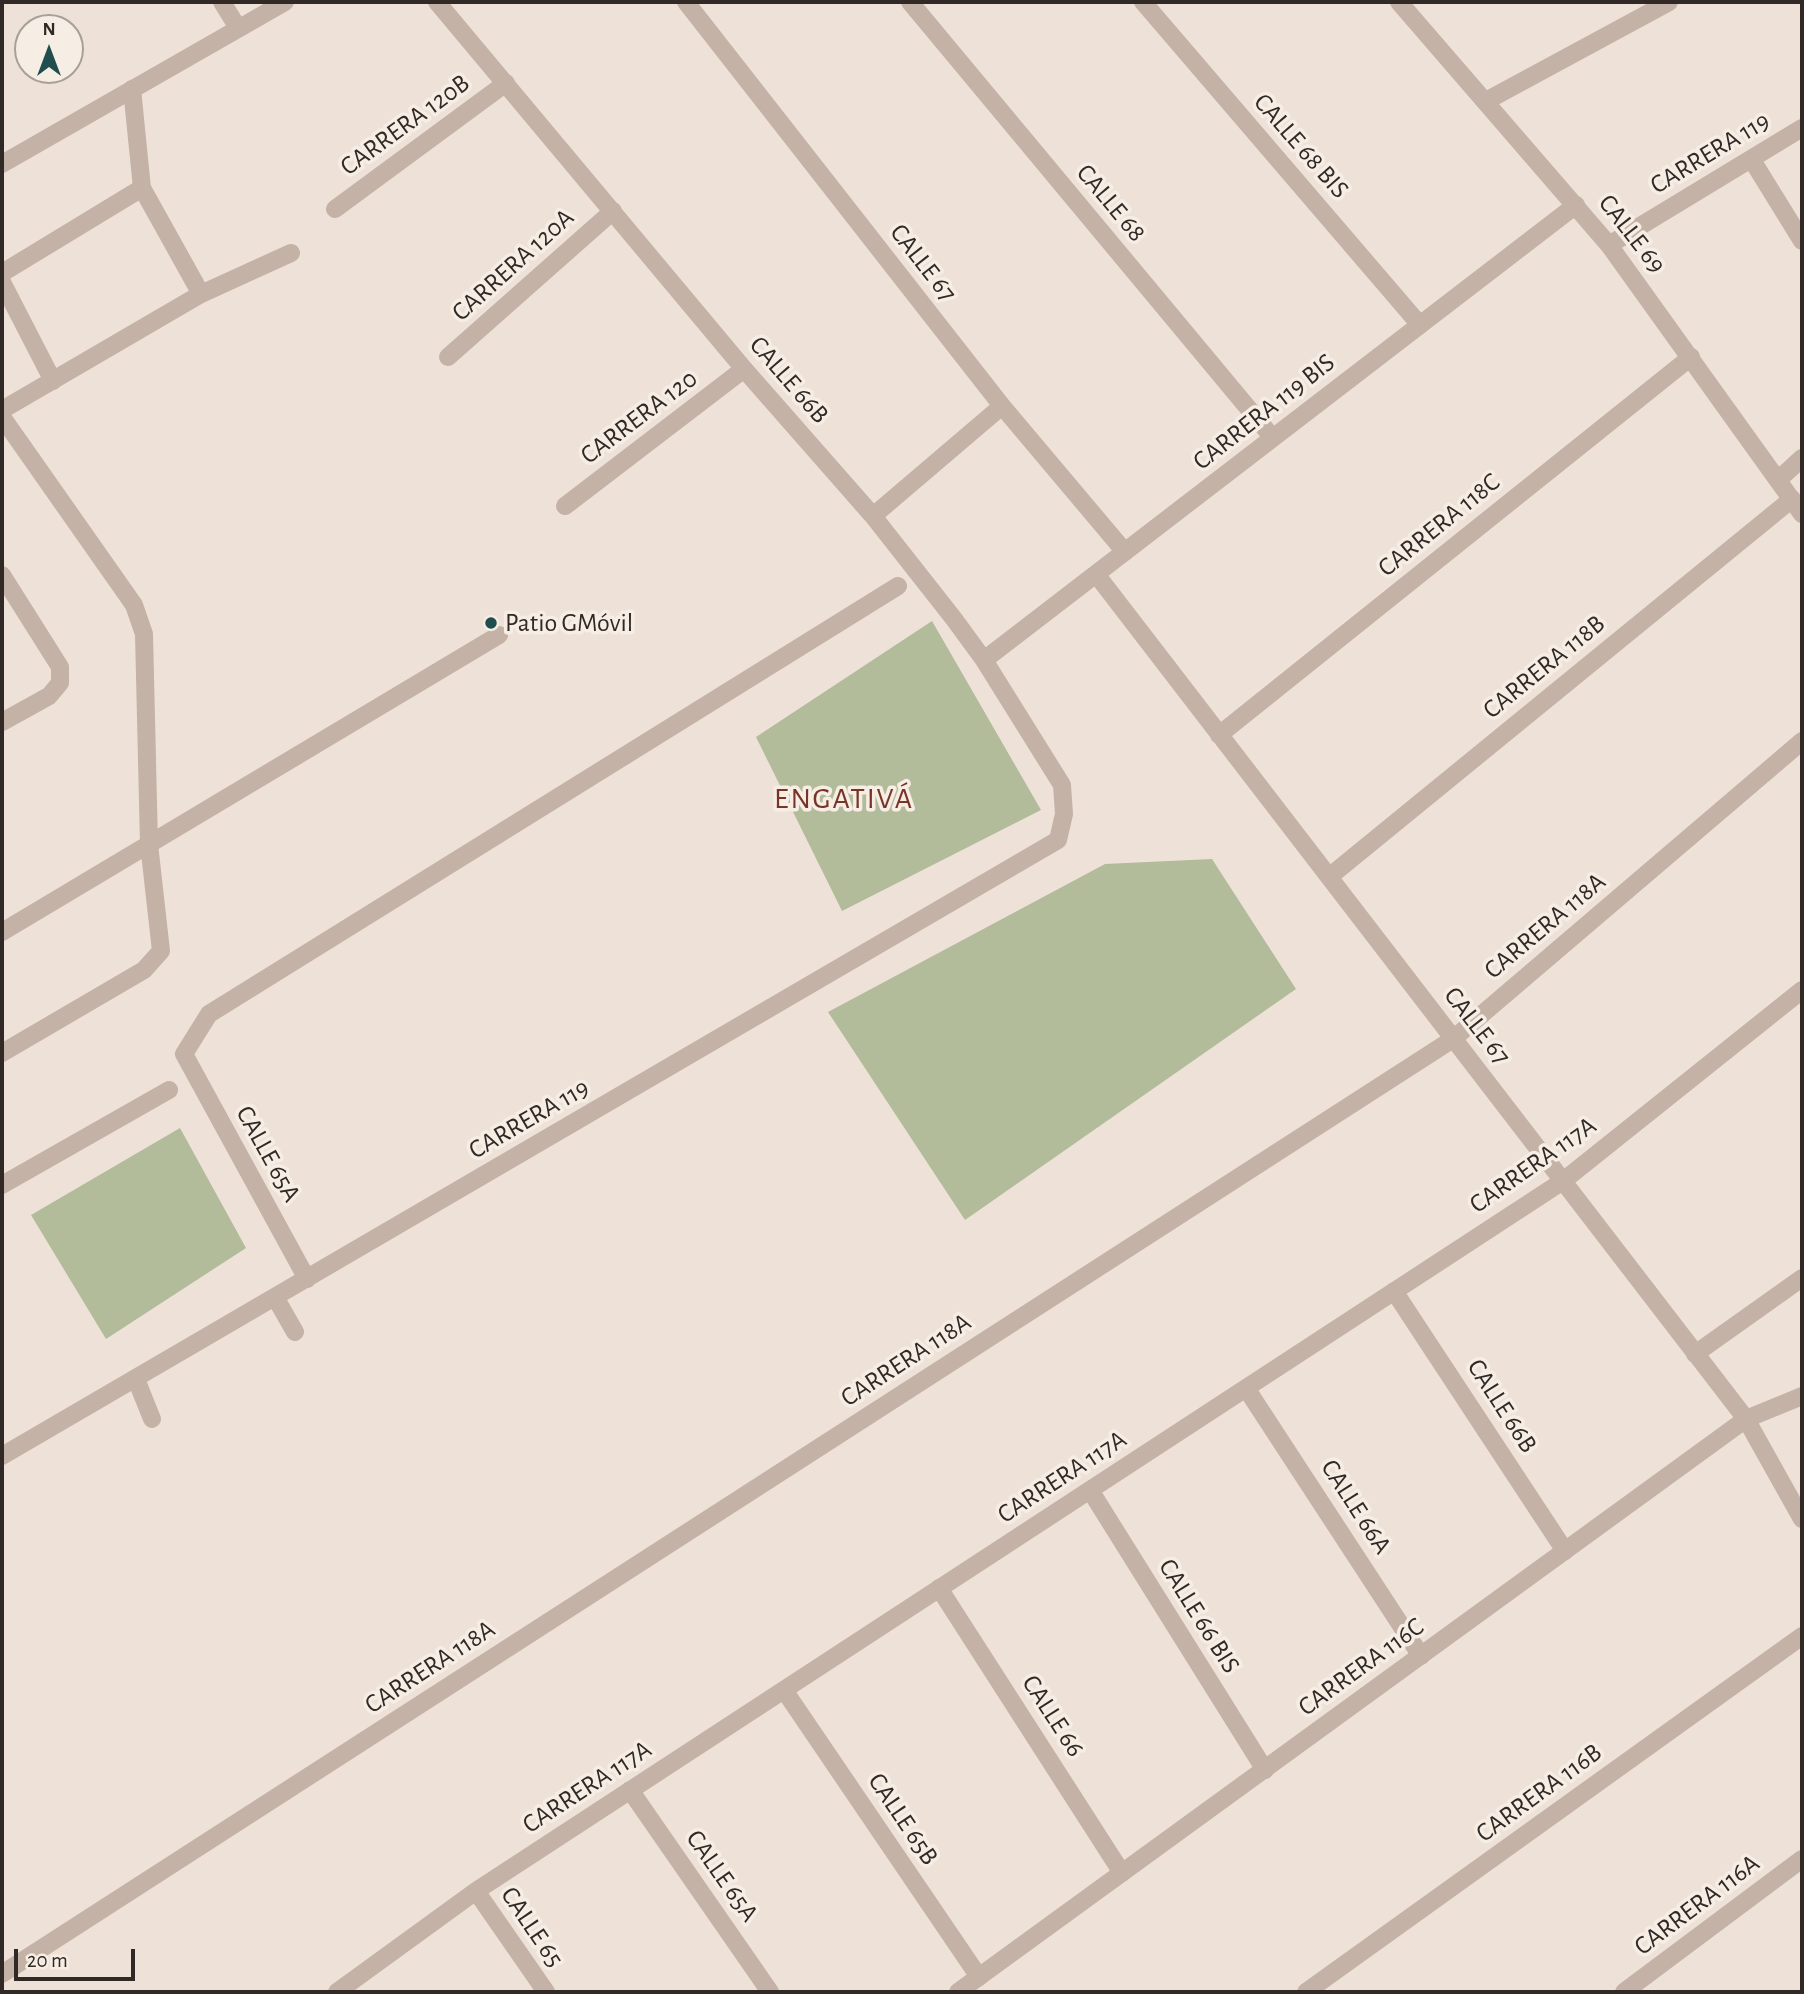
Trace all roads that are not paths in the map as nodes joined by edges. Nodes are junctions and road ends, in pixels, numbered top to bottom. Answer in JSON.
{"nodes":[{"id":1,"x":222,"y":2,"type":"edge"},
{"id":2,"x":285,"y":2,"type":"edge"},
{"id":3,"x":438,"y":2,"type":"edge"},
{"id":4,"x":686,"y":2,"type":"edge"},
{"id":5,"x":910,"y":2,"type":"edge"},
{"id":6,"x":1143,"y":2,"type":"edge"},
{"id":7,"x":1399,"y":2,"type":"edge"},
{"id":8,"x":1669,"y":2,"type":"edge"},
{"id":9,"x":238,"y":28,"type":"junction"},
{"id":10,"x":506,"y":83,"type":"junction"},
{"id":11,"x":132,"y":89,"type":"junction"},
{"id":12,"x":1486,"y":101,"type":"junction"},
{"id":13,"x":1802,"y":128,"type":"edge"},
{"id":14,"x":1752,"y":160,"type":"junction"},
{"id":15,"x":2,"y":164,"type":"edge"},
{"id":16,"x":142,"y":188,"type":"junction"},
{"id":17,"x":1576,"y":205,"type":"junction"},
{"id":18,"x":335,"y":209,"type":"dead end"},
{"id":19,"x":612,"y":211,"type":"junction"},
{"id":20,"x":1802,"y":240,"type":"edge"},
{"id":21,"x":1609,"y":245,"type":"junction"},
{"id":22,"x":290,"y":253,"type":"dead end"},
{"id":23,"x":2,"y":273,"type":"edge"},
{"id":24,"x":2,"y":282,"type":"edge"},
{"id":25,"x":201,"y":294,"type":"junction"},
{"id":26,"x":1420,"y":325,"type":"junction"},
{"id":27,"x":448,"y":357,"type":"dead end"},
{"id":28,"x":1691,"y":357,"type":"junction"},
{"id":29,"x":744,"y":369,"type":"junction"},
{"id":30,"x":53,"y":382,"type":"junction"},
{"id":31,"x":1002,"y":405,"type":"junction"},
{"id":32,"x":2,"y":410,"type":"edge"},
{"id":33,"x":2,"y":417,"type":"edge"},
{"id":34,"x":1273,"y":438,"type":"junction"},
{"id":35,"x":1802,"y":458,"type":"edge"},
{"id":36,"x":1778,"y":480,"type":"junction"},
{"id":37,"x":1791,"y":499,"type":"junction"},
{"id":38,"x":565,"y":506,"type":"dead end"},
{"id":39,"x":1802,"y":514,"type":"edge"},
{"id":40,"x":873,"y":516,"type":"junction"},
{"id":41,"x":1125,"y":552,"type":"junction"},
{"id":42,"x":1097,"y":574,"type":"junction"},
{"id":43,"x":2,"y":575,"type":"edge"},
{"id":44,"x":898,"y":586,"type":"dead end"},
{"id":45,"x":499,"y":635,"type":"dead end"},
{"id":46,"x":984,"y":660,"type":"junction"},
{"id":47,"x":2,"y":722,"type":"edge"},
{"id":48,"x":1220,"y":734,"type":"junction"},
{"id":49,"x":1802,"y":741,"type":"edge"},
{"id":50,"x":1064,"y":814,"type":"joint"},
{"id":51,"x":149,"y":844,"type":"junction"},
{"id":52,"x":1329,"y":877,"type":"junction"},
{"id":53,"x":2,"y":932,"type":"edge"},
{"id":54,"x":1802,"y":990,"type":"edge"},
{"id":55,"x":1453,"y":1039,"type":"junction"},
{"id":56,"x":2,"y":1053,"type":"edge"},
{"id":57,"x":169,"y":1090,"type":"dead end"},
{"id":58,"x":1563,"y":1181,"type":"junction"},
{"id":59,"x":2,"y":1185,"type":"edge"},
{"id":60,"x":1802,"y":1278,"type":"edge"},
{"id":61,"x":307,"y":1279,"type":"junction"},
{"id":62,"x":1394,"y":1291,"type":"junction"},
{"id":63,"x":275,"y":1297,"type":"junction"},
{"id":64,"x":295,"y":1332,"type":"dead end"},
{"id":65,"x":1695,"y":1354,"type":"junction"},
{"id":66,"x":136,"y":1379,"type":"junction"},
{"id":67,"x":1246,"y":1388,"type":"junction"},
{"id":68,"x":1802,"y":1396,"type":"edge"},
{"id":69,"x":152,"y":1419,"type":"dead end"},
{"id":70,"x":1746,"y":1419,"type":"junction"},
{"id":71,"x":2,"y":1456,"type":"edge"},
{"id":72,"x":1090,"y":1490,"type":"junction"},
{"id":73,"x":1802,"y":1520,"type":"edge"},
{"id":74,"x":1565,"y":1550,"type":"junction"},
{"id":75,"x":939,"y":1588,"type":"junction"},
{"id":76,"x":1802,"y":1636,"type":"edge"},
{"id":77,"x":1421,"y":1656,"type":"junction"},
{"id":78,"x":784,"y":1690,"type":"junction"},
{"id":79,"x":1265,"y":1770,"type":"junction"},
{"id":80,"x":630,"y":1790,"type":"junction"},
{"id":81,"x":1802,"y":1859,"type":"edge"},
{"id":82,"x":1122,"y":1873,"type":"junction"},
{"id":83,"x":476,"y":1891,"type":"junction"},
{"id":84,"x":2,"y":1975,"type":"edge"},
{"id":85,"x":979,"y":1977,"type":"junction"},
{"id":86,"x":337,"y":1992,"type":"edge"},
{"id":87,"x":546,"y":1992,"type":"edge"},
{"id":88,"x":770,"y":1992,"type":"edge"},
{"id":89,"x":958,"y":1992,"type":"edge"},
{"id":90,"x":1306,"y":1992,"type":"edge"},
{"id":91,"x":1624,"y":1992,"type":"edge"}],
"edges":[{"from":1,"to":9,"type":"street"},
{"from":2,"to":9,"type":"street"},
{"from":3,"to":10,"type":"street","name":"CALLE 66B"},
{"from":4,"to":31,"type":"street","name":"CALLE 67"},
{"from":5,"to":34,"type":"street","name":"CALLE 68"},
{"from":6,"to":26,"type":"street","name":"CALLE 68 BIS"},
{"from":7,"to":12,"type":"street","name":"CALLE 69"},
{"from":8,"to":12,"type":"street"},
{"from":9,"to":11,"type":"street"},
{"from":10,"to":18,"type":"street","name":"CARRERA 120B"},
{"from":10,"to":19,"type":"street","name":"CALLE 66B"},
{"from":11,"to":15,"type":"street"},
{"from":11,"to":16,"type":"street"},
{"from":12,"to":17,"type":"street","name":"CALLE 69"},
{"from":13,"to":14,"type":"street","name":"CARRERA 119"},
{"from":14,"to":20,"type":"street"},
{"from":14,"to":21,"type":"street","name":"CARRERA 119"},
{"from":16,"to":23,"type":"street"},
{"from":16,"to":25,"type":"street"},
{"from":17,"to":21,"type":"street","name":"CALLE 69"},
{"from":17,"to":26,"type":"street","name":"CARRERA 119 BIS"},
{"from":19,"to":27,"type":"street","name":"CARRERA 120A"},
{"from":19,"to":29,"type":"street","name":"CALLE 66B"},
{"from":21,"to":28,"type":"street","name":"CALLE 69"},
{"from":22,"to":25,"type":"street"},
{"from":24,"to":30,"type":"street"},
{"from":25,"to":30,"type":"street"},
{"from":26,"to":34,"type":"street","name":"CARRERA 119 BIS"},
{"from":28,"to":36,"type":"street","name":"CALLE 69"},
{"from":28,"to":48,"type":"street","name":"CARRERA 118C"},
{"from":29,"to":38,"type":"street","name":"CARRERA 120"},
{"from":29,"to":40,"type":"street","name":"CALLE 66B"},
{"from":30,"to":32,"type":"street"},
{"from":31,"to":40,"type":"street"},
{"from":31,"to":41,"type":"street","name":"CALLE 67"},
{"from":33,"to":51,"type":"street"},
{"from":34,"to":41,"type":"street","name":"CARRERA 119 BIS"},
{"from":35,"to":36,"type":"street"},
{"from":36,"to":37,"type":"street","name":"CALLE 69"},
{"from":37,"to":39,"type":"street","name":"CALLE 69"},
{"from":37,"to":52,"type":"street","name":"CARRERA 118B"},
{"from":40,"to":46,"type":"street","name":"CALLE 66B"},
{"from":41,"to":42,"type":"street","name":"CARRERA 119 BIS"},
{"from":42,"to":46,"type":"street","name":"CARRERA 119 BIS"},
{"from":42,"to":48,"type":"street","name":"CALLE 67"},
{"from":43,"to":47,"type":"street"},
{"from":44,"to":61,"type":"street","name":"CALLE 65A"},
{"from":45,"to":51,"type":"street"},
{"from":46,"to":50,"type":"street","name":"CALLE 66B"},
{"from":48,"to":52,"type":"street","name":"CALLE 67"},
{"from":49,"to":55,"type":"street","name":"CARRERA 118A"},
{"from":50,"to":61,"type":"street","name":"CARRERA 119"},
{"from":51,"to":53,"type":"street"},
{"from":51,"to":56,"type":"street"},
{"from":52,"to":55,"type":"street","name":"CALLE 67"},
{"from":54,"to":58,"type":"street","name":"CARRERA 117A"},
{"from":55,"to":58,"type":"street","name":"CALLE 67"},
{"from":55,"to":84,"type":"street","name":"CARRERA 118A"},
{"from":57,"to":59,"type":"street"},
{"from":58,"to":62,"type":"street","name":"CARRERA 117A"},
{"from":58,"to":65,"type":"street","name":"CALLE 67"},
{"from":60,"to":65,"type":"street"},
{"from":61,"to":63,"type":"street","name":"CARRERA 119"},
{"from":62,"to":67,"type":"street","name":"CARRERA 117A"},
{"from":62,"to":74,"type":"street","name":"CALLE 66B"},
{"from":63,"to":64,"type":"street"},
{"from":63,"to":66,"type":"street","name":"CARRERA 119"},
{"from":65,"to":70,"type":"street","name":"CALLE 67"},
{"from":66,"to":69,"type":"street"},
{"from":66,"to":71,"type":"street","name":"CARRERA 119"},
{"from":67,"to":72,"type":"street","name":"CARRERA 117A"},
{"from":67,"to":77,"type":"street","name":"CALLE 66A"},
{"from":68,"to":70,"type":"street","name":"CARRERA 116C"},
{"from":70,"to":73,"type":"street","name":"CALLE 67"},
{"from":70,"to":74,"type":"street","name":"CARRERA 116C"},
{"from":72,"to":75,"type":"street","name":"CARRERA 117A"},
{"from":72,"to":79,"type":"street","name":"CALLE 66 BIS"},
{"from":74,"to":77,"type":"street","name":"CARRERA 116C"},
{"from":75,"to":78,"type":"street","name":"CARRERA 117A"},
{"from":75,"to":82,"type":"street","name":"CALLE 66"},
{"from":76,"to":90,"type":"street","name":"CARRERA 116B"},
{"from":77,"to":79,"type":"street","name":"CARRERA 116C"},
{"from":78,"to":80,"type":"street","name":"CARRERA 117A"},
{"from":78,"to":85,"type":"street","name":"CALLE 65B"},
{"from":79,"to":82,"type":"street","name":"CARRERA 116C"},
{"from":80,"to":83,"type":"street","name":"CARRERA 117A"},
{"from":80,"to":88,"type":"street","name":"CALLE 65A"},
{"from":81,"to":91,"type":"street","name":"CARRERA 116A"},
{"from":82,"to":85,"type":"street","name":"CARRERA 116C"},
{"from":83,"to":86,"type":"street","name":"CARRERA 117A"},
{"from":83,"to":87,"type":"street","name":"CALLE 65"},
{"from":85,"to":89,"type":"street","name":"CARRERA 116C"}]}
